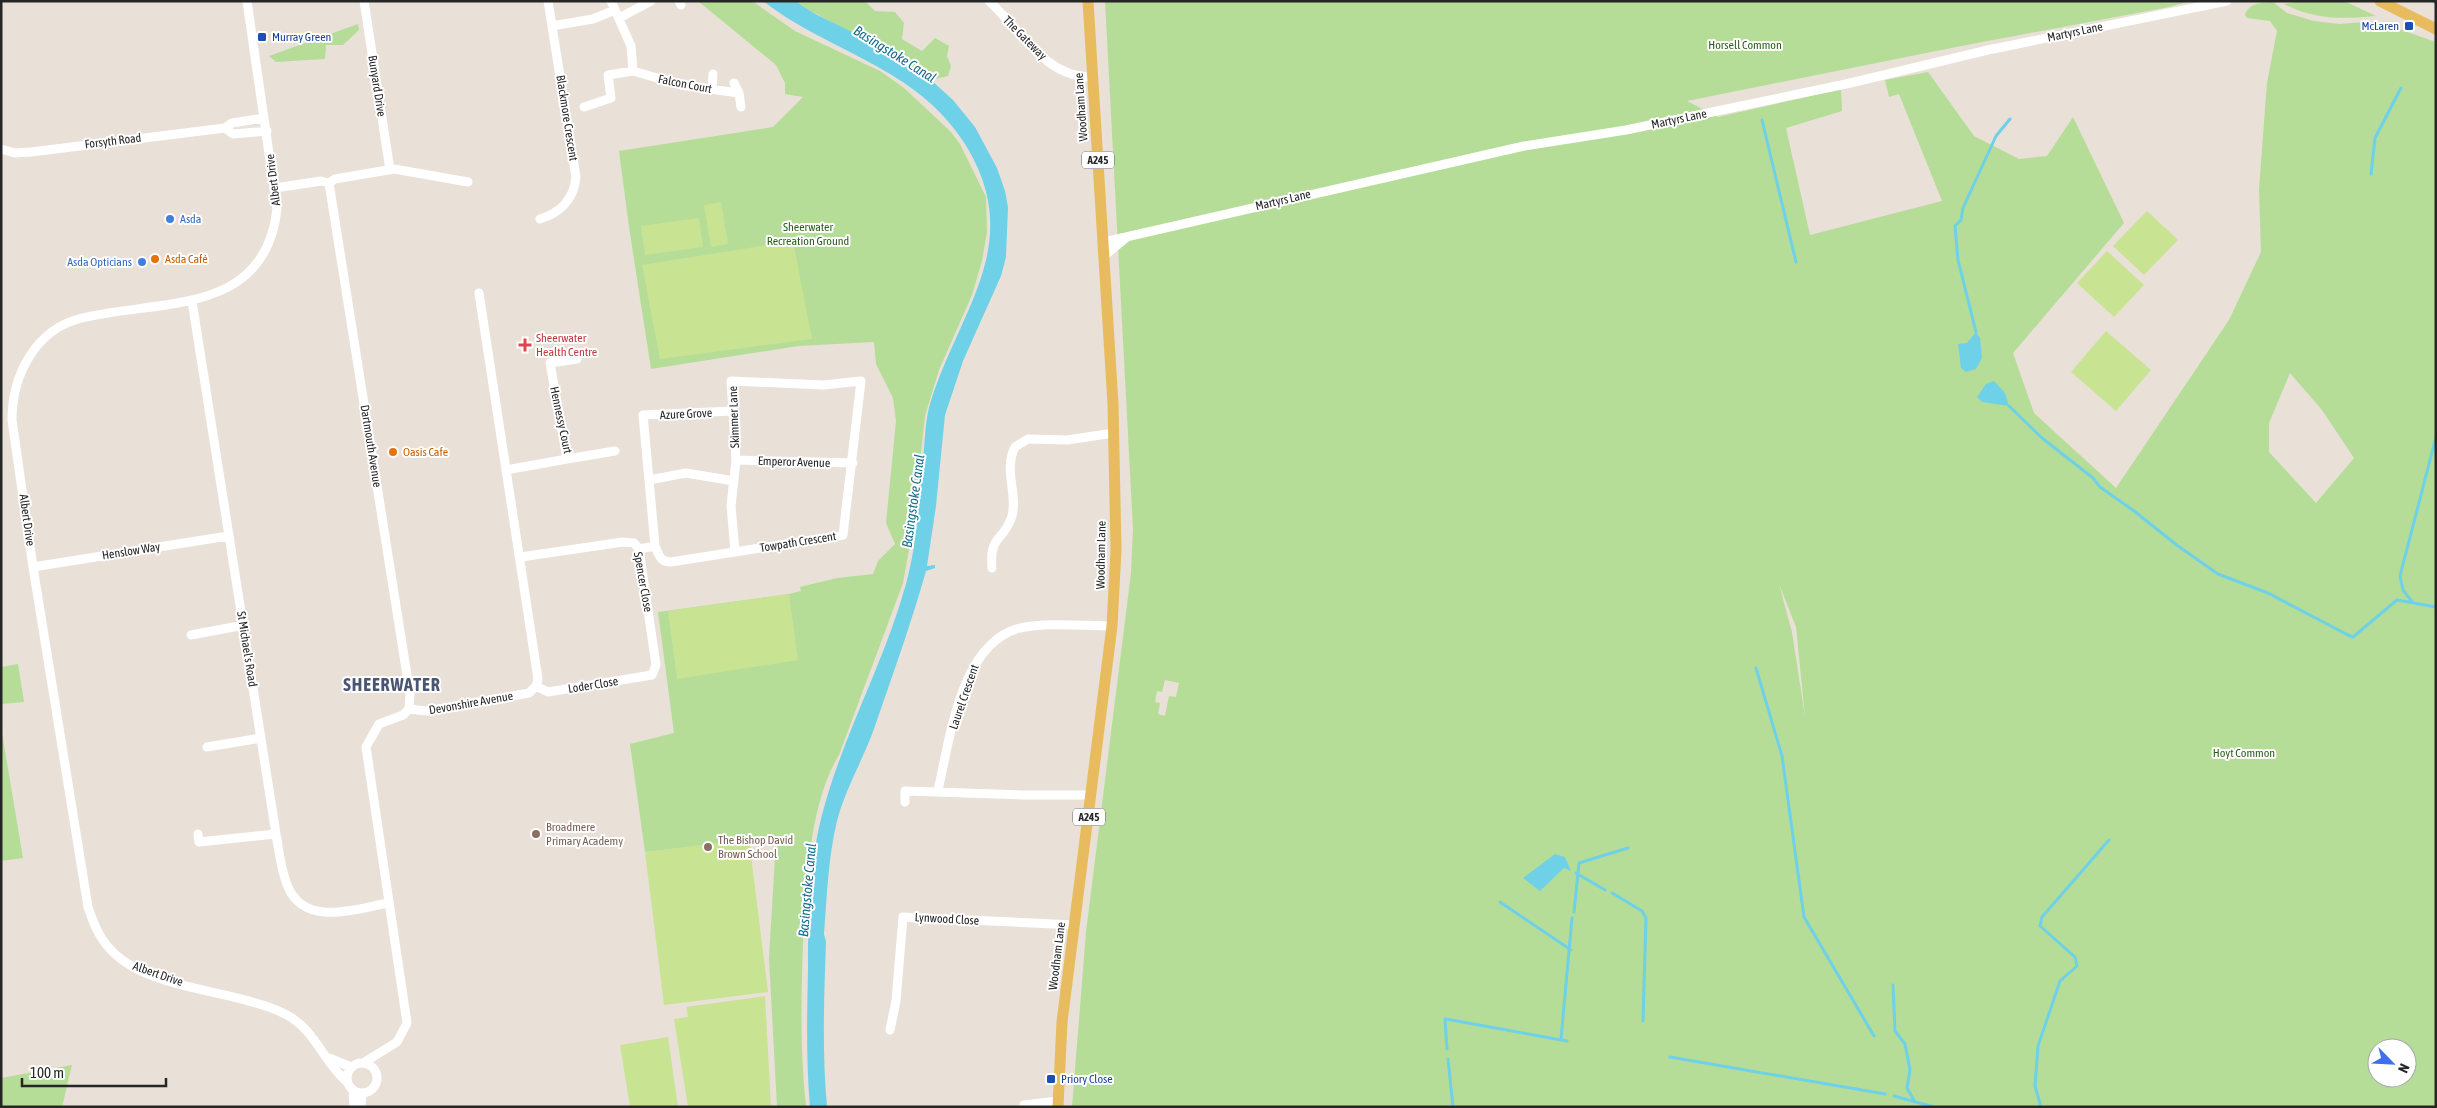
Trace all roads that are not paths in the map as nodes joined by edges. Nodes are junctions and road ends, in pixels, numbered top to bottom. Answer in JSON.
{"nodes":[{"id":1,"x":246,"y":1,"type":"edge"},
{"id":2,"x":364,"y":1,"type":"edge"},
{"id":3,"x":548,"y":1,"type":"edge"},
{"id":4,"x":611,"y":1,"type":"edge"},
{"id":5,"x":651,"y":1,"type":"edge"},
{"id":6,"x":989,"y":1,"type":"edge"},
{"id":7,"x":1088,"y":1,"type":"edge"},
{"id":8,"x":2227,"y":1,"type":"edge"},
{"id":9,"x":2380,"y":1,"type":"edge"},
{"id":10,"x":617,"y":14,"type":"junction"},
{"id":11,"x":552,"y":26,"type":"junction"},
{"id":12,"x":2436,"y":29,"type":"edge"},
{"id":13,"x":633,"y":71,"type":"junction"},
{"id":14,"x":713,"y":74,"type":"dead end"},
{"id":15,"x":1092,"y":78,"type":"junction"},
{"id":16,"x":734,"y":83,"type":"dead end"},
{"id":17,"x":712,"y":89,"type":"junction"},
{"id":18,"x":739,"y":93,"type":"junction"},
{"id":19,"x":584,"y":107,"type":"dead end"},
{"id":20,"x":741,"y":108,"type":"dead end"},
{"id":21,"x":264,"y":118,"type":"junction"},
{"id":22,"x":225,"y":128,"type":"junction"},
{"id":23,"x":266,"y":132,"type":"junction"},
{"id":24,"x":1,"y":149,"type":"edge"},
{"id":25,"x":392,"y":170,"type":"junction"},
{"id":26,"x":468,"y":182,"type":"dead end"},
{"id":27,"x":329,"y":183,"type":"junction"},
{"id":28,"x":275,"y":188,"type":"junction"},
{"id":29,"x":540,"y":219,"type":"dead end"},
{"id":30,"x":1131,"y":234,"type":"junction"},
{"id":31,"x":1104,"y":242,"type":"junction"},
{"id":32,"x":1104,"y":256,"type":"junction"},
{"id":33,"x":479,"y":293,"type":"dead end"},
{"id":34,"x":192,"y":301,"type":"junction"},
{"id":35,"x":577,"y":359,"type":"dead end"},
{"id":36,"x":861,"y":381,"type":"joint"},
{"id":37,"x":733,"y":411,"type":"junction"},
{"id":38,"x":1114,"y":433,"type":"junction"},
{"id":39,"x":615,"y":451,"type":"dead end"},
{"id":40,"x":567,"y":459,"type":"junction"},
{"id":41,"x":736,"y":460,"type":"junction"},
{"id":42,"x":852,"y":463,"type":"junction"},
{"id":43,"x":506,"y":470,"type":"junction"},
{"id":44,"x":649,"y":480,"type":"junction"},
{"id":45,"x":734,"y":481,"type":"junction"},
{"id":46,"x":228,"y":536,"type":"junction"},
{"id":47,"x":656,"y":546,"type":"junction"},
{"id":48,"x":639,"y":549,"type":"junction"},
{"id":49,"x":735,"y":551,"type":"junction"},
{"id":50,"x":521,"y":558,"type":"junction"},
{"id":51,"x":33,"y":567,"type":"junction"},
{"id":52,"x":992,"y":568,"type":"dead end"},
{"id":53,"x":244,"y":625,"type":"junction"},
{"id":54,"x":1112,"y":626,"type":"junction"},
{"id":55,"x":191,"y":635,"type":"dead end"},
{"id":56,"x":652,"y":675,"type":"joint"},
{"id":57,"x":536,"y":686,"type":"junction"},
{"id":58,"x":409,"y":710,"type":"junction"},
{"id":59,"x":261,"y":738,"type":"junction"},
{"id":60,"x":207,"y":747,"type":"dead end"},
{"id":61,"x":938,"y":790,"type":"junction"},
{"id":62,"x":1092,"y":795,"type":"junction"},
{"id":63,"x":905,"y":802,"type":"dead end"},
{"id":64,"x":198,"y":834,"type":"dead end"},
{"id":65,"x":276,"y":834,"type":"junction"},
{"id":66,"x":388,"y":903,"type":"junction"},
{"id":67,"x":1075,"y":925,"type":"junction"},
{"id":68,"x":890,"y":1030,"type":"dead end"},
{"id":69,"x":387,"y":1050,"type":"junction"},
{"id":70,"x":328,"y":1058,"type":"junction"},
{"id":71,"x":364,"y":1063,"type":"junction"},
{"id":72,"x":351,"y":1067,"type":"junction"},
{"id":73,"x":374,"y":1069,"type":"junction"},
{"id":74,"x":346,"y":1081,"type":"junction"},
{"id":75,"x":353,"y":1091,"type":"junction"},
{"id":76,"x":362,"y":1094,"type":"junction"},
{"id":77,"x":1058,"y":1104,"type":"edge"},
{"id":78,"x":354,"y":1107,"type":"edge"},
{"id":79,"x":361,"y":1107,"type":"edge"},
{"id":80,"x":1024,"y":1107,"type":"edge"}],
"edges":[{"from":1,"to":21,"type":"street","name":"Albert Drive"},
{"from":2,"to":25,"type":"street","name":"Bunyard Drive"},
{"from":3,"to":11,"type":"street","name":"Blackmore Crescent"},
{"from":4,"to":10,"type":"street"},
{"from":5,"to":10,"type":"street"},
{"from":6,"to":15,"type":"street","name":"The Gateway"},
{"from":7,"to":15,"type":"main road","name":"Woodham Lane","number":"A245"},
{"from":8,"to":30,"type":"street","name":"Martyrs Lane"},
{"from":9,"to":12,"type":"main road"},
{"from":10,"to":11,"type":"street"},
{"from":10,"to":13,"type":"street"},
{"from":11,"to":29,"type":"street","name":"Blackmore Crescent"},
{"from":13,"to":17,"type":"street","name":"Falcon Court"},
{"from":13,"to":19,"type":"street"},
{"from":14,"to":17,"type":"street"},
{"from":15,"to":31,"type":"main road","name":"Woodham Lane","number":"A245"},
{"from":16,"to":18,"type":"street"},
{"from":17,"to":18,"type":"street","name":"Falcon Court"},
{"from":18,"to":20,"type":"street"},
{"from":21,"to":22,"type":"street","name":"Forsyth Road"},
{"from":21,"to":23,"type":"street","name":"Albert Drive"},
{"from":22,"to":23,"type":"street","name":"Forsyth Road"},
{"from":22,"to":24,"type":"street","name":"Forsyth Road"},
{"from":23,"to":28,"type":"street","name":"Albert Drive"},
{"from":25,"to":26,"type":"street"},
{"from":25,"to":27,"type":"street"},
{"from":27,"to":28,"type":"street"},
{"from":27,"to":58,"type":"street","name":"Dartmouth Avenue"},
{"from":28,"to":34,"type":"street","name":"Albert Drive"},
{"from":30,"to":31,"type":"street","name":"Martyrs Lane"},
{"from":30,"to":32,"type":"street","name":"Martyrs Lane"},
{"from":31,"to":32,"type":"main road","name":"Woodham Lane","number":"A245"},
{"from":32,"to":38,"type":"main road","name":"Woodham Lane","number":"A245"},
{"from":33,"to":43,"type":"street"},
{"from":34,"to":46,"type":"street","name":"St Michael's Road"},
{"from":34,"to":51,"type":"street","name":"Albert Drive"},
{"from":35,"to":40,"type":"street","name":"Hennessy Court"},
{"from":36,"to":37,"type":"street","name":"Skimmer Lane"},
{"from":36,"to":42,"type":"street","name":"Towpath Crescent"},
{"from":37,"to":41,"type":"street","name":"Skimmer Lane"},
{"from":37,"to":44,"type":"street","name":"Azure Grove"},
{"from":38,"to":52,"type":"street"},
{"from":38,"to":54,"type":"main road","name":"Woodham Lane","number":"A245"},
{"from":39,"to":40,"type":"street","name":"Hennessy Court"},
{"from":40,"to":43,"type":"street"},
{"from":41,"to":42,"type":"street","name":"Emperor Avenue"},
{"from":41,"to":45,"type":"street","name":"Skimmer Lane"},
{"from":42,"to":49,"type":"street","name":"Towpath Crescent"},
{"from":43,"to":50,"type":"street"},
{"from":44,"to":45,"type":"street"},
{"from":44,"to":47,"type":"street"},
{"from":45,"to":49,"type":"street","name":"Skimmer Lane"},
{"from":46,"to":51,"type":"street","name":"Henslow Way"},
{"from":46,"to":53,"type":"street","name":"St Michael's Road"},
{"from":47,"to":48,"type":"street"},
{"from":47,"to":49,"type":"street","name":"Towpath Crescent"},
{"from":48,"to":50,"type":"street","name":"Spencer Close"},
{"from":48,"to":56,"type":"street","name":"Spencer Close"},
{"from":50,"to":57,"type":"street"},
{"from":51,"to":70,"type":"street","name":"Albert Drive"},
{"from":53,"to":55,"type":"street"},
{"from":53,"to":59,"type":"street","name":"St Michael's Road"},
{"from":54,"to":61,"type":"street","name":"Laurel Crescent"},
{"from":54,"to":62,"type":"main road","name":"Woodham Lane","number":"A245"},
{"from":56,"to":57,"type":"street","name":"Loder Close"},
{"from":57,"to":58,"type":"street","name":"Devonshire Avenue"},
{"from":58,"to":66,"type":"street","name":"Devonshire Avenue"},
{"from":59,"to":60,"type":"street"},
{"from":59,"to":65,"type":"street","name":"St Michael's Road"},
{"from":61,"to":62,"type":"street"},
{"from":61,"to":63,"type":"street"},
{"from":62,"to":67,"type":"main road","name":"Woodham Lane","number":"A245"},
{"from":64,"to":65,"type":"street"},
{"from":65,"to":66,"type":"street","name":"St Michael's Road"},
{"from":66,"to":69,"type":"street","name":"Devonshire Avenue"},
{"from":67,"to":68,"type":"street","name":"Lynwood Close"},
{"from":67,"to":77,"type":"main road","name":"Woodham Lane","number":"A245"},
{"from":69,"to":71,"type":"street","name":"Devonshire Avenue"},
{"from":69,"to":73,"type":"street","name":"Devonshire Avenue"},
{"from":70,"to":72,"type":"street","name":"Albert Drive"},
{"from":70,"to":74,"type":"street","name":"Albert Drive"},
{"from":71,"to":72,"type":"street"},
{"from":71,"to":73,"type":"street"},
{"from":72,"to":74,"type":"street"},
{"from":73,"to":76,"type":"street"},
{"from":74,"to":75,"type":"street"},
{"from":75,"to":76,"type":"street"},
{"from":75,"to":78,"type":"street"},
{"from":76,"to":79,"type":"street"},
{"from":77,"to":80,"type":"street"}]}
